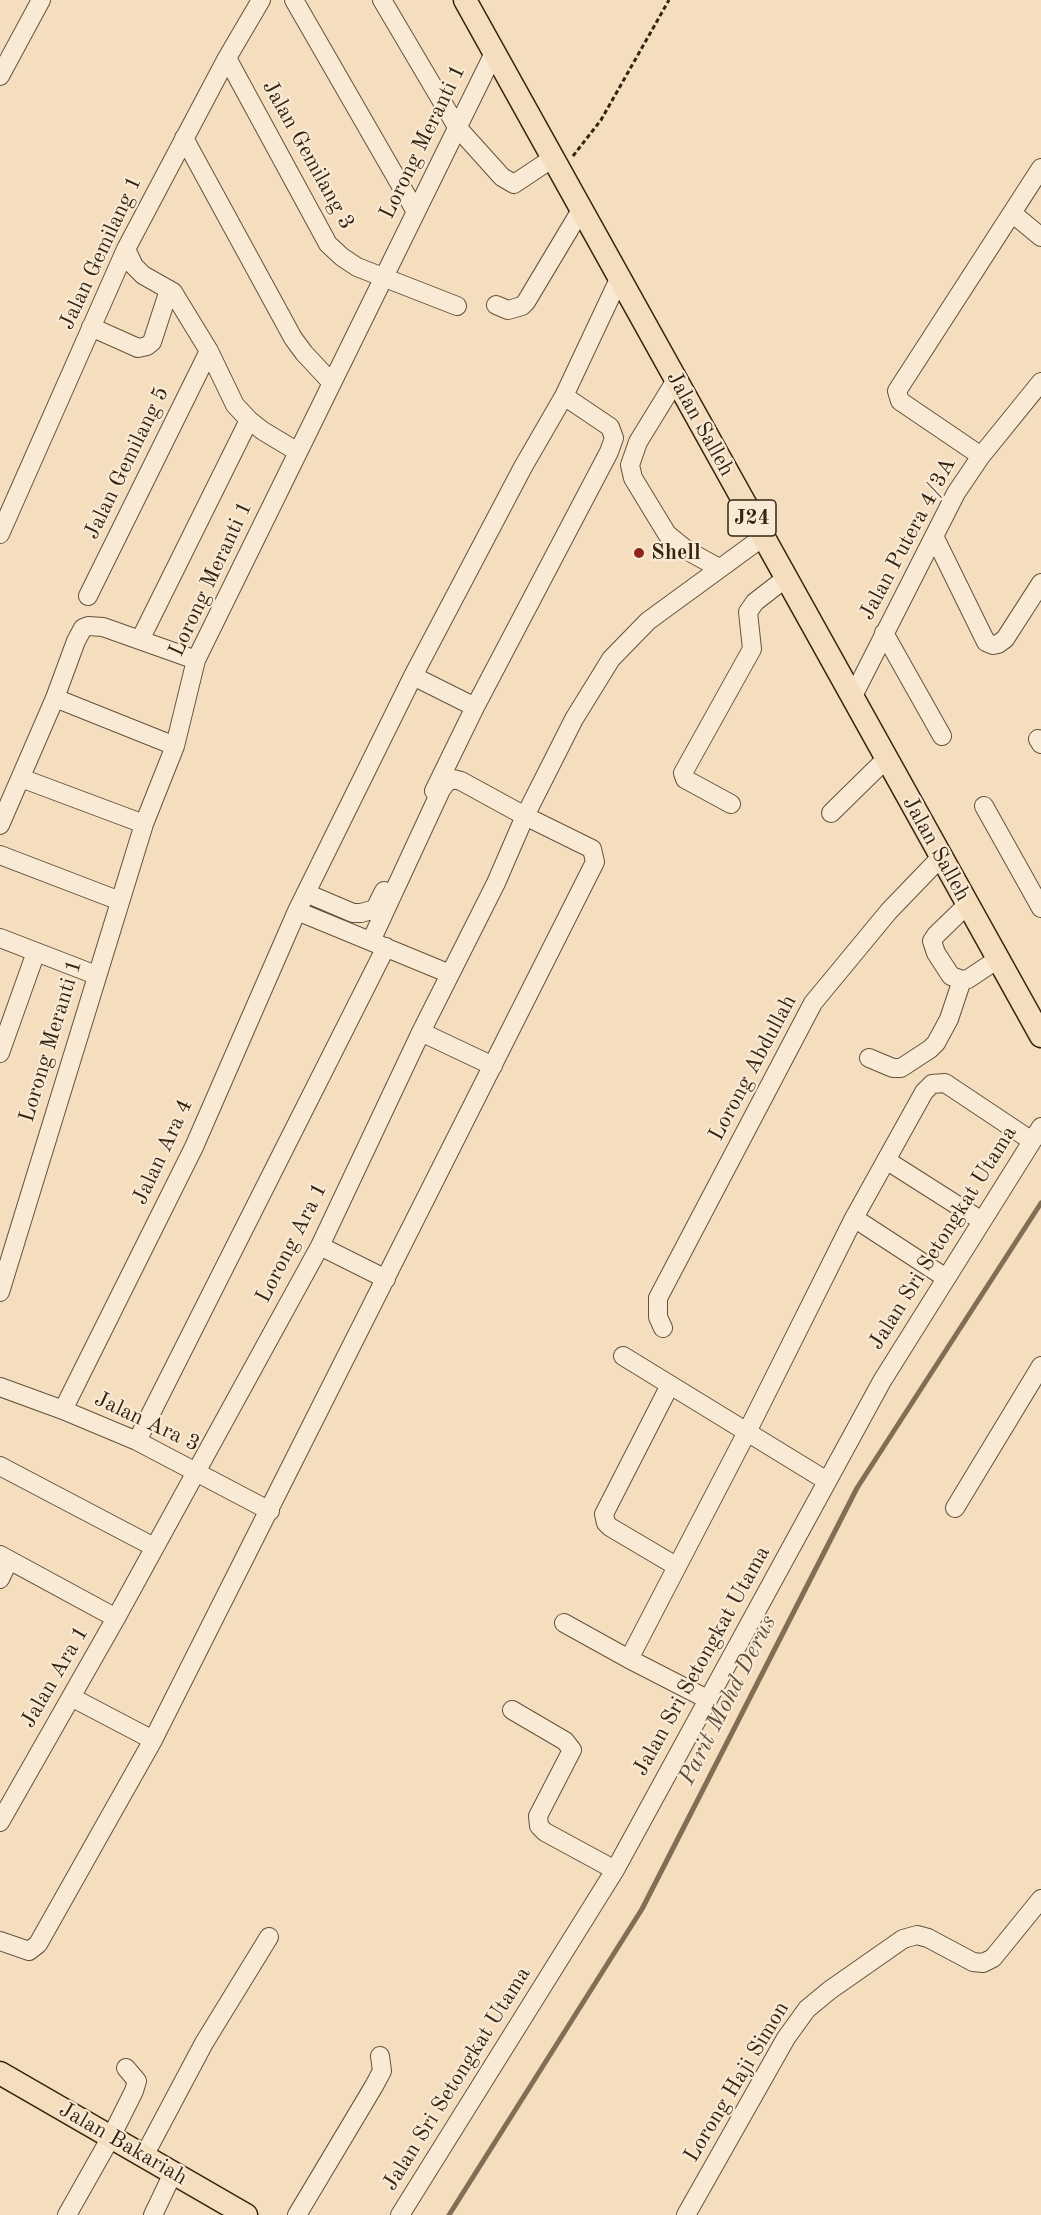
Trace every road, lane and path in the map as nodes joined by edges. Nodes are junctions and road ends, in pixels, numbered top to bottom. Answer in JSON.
{"nodes":[{"id":1,"x":41,"y":0,"type":"edge"},
{"id":2,"x":261,"y":0,"type":"edge"},
{"id":3,"x":294,"y":0,"type":"edge"},
{"id":4,"x":382,"y":0,"type":"edge"},
{"id":5,"x":465,"y":0,"type":"edge"},
{"id":6,"x":669,"y":0,"type":"edge"},
{"id":7,"x":494,"y":53,"type":"junction"},
{"id":8,"x":227,"y":58,"type":"junction"},
{"id":9,"x":0,"y":76,"type":"edge"},
{"id":10,"x":457,"y":127,"type":"junction"},
{"id":11,"x":184,"y":138,"type":"junction"},
{"id":12,"x":556,"y":165,"type":"junction"},
{"id":13,"x":1041,"y":168,"type":"edge"},
{"id":14,"x":581,"y":210,"type":"junction"},
{"id":15,"x":416,"y":212,"type":"junction"},
{"id":16,"x":1012,"y":213,"type":"junction"},
{"id":17,"x":1041,"y":237,"type":"edge"},
{"id":18,"x":126,"y":249,"type":"junction"},
{"id":19,"x":384,"y":278,"type":"junction"},
{"id":20,"x":619,"y":279,"type":"junction"},
{"id":21,"x":169,"y":290,"type":"junction"},
{"id":22,"x":496,"y":305,"type":"dead end"},
{"id":23,"x":457,"y":306,"type":"dead end"},
{"id":24,"x":92,"y":327,"type":"junction"},
{"id":25,"x":209,"y":351,"type":"junction"},
{"id":26,"x":676,"y":380,"type":"junction"},
{"id":27,"x":1041,"y":382,"type":"edge"},
{"id":28,"x":332,"y":383,"type":"junction"},
{"id":29,"x":564,"y":396,"type":"junction"},
{"id":30,"x":249,"y":420,"type":"junction"},
{"id":31,"x":298,"y":452,"type":"junction"},
{"id":32,"x":981,"y":456,"type":"junction"},
{"id":33,"x":8,"y":497,"type":"edge"},
{"id":34,"x":0,"y":534,"type":"edge"},
{"id":35,"x":934,"y":536,"type":"junction"},
{"id":36,"x":763,"y":537,"type":"junction"},
{"id":37,"x":719,"y":568,"type":"junction"},
{"id":38,"x":786,"y":578,"type":"junction"},
{"id":39,"x":1041,"y":583,"type":"edge"},
{"id":40,"x":88,"y":596,"type":"dead end"},
{"id":41,"x":884,"y":633,"type":"junction"},
{"id":42,"x":140,"y":640,"type":"junction"},
{"id":43,"x":196,"y":660,"type":"junction"},
{"id":44,"x":413,"y":676,"type":"junction"},
{"id":45,"x":55,"y":698,"type":"junction"},
{"id":46,"x":852,"y":698,"type":"junction"},
{"id":47,"x":475,"y":706,"type":"junction"},
{"id":48,"x":942,"y":736,"type":"dead end"},
{"id":49,"x":175,"y":746,"type":"junction"},
{"id":50,"x":886,"y":759,"type":"junction"},
{"id":51,"x":21,"y":778,"type":"junction"},
{"id":52,"x":731,"y":804,"type":"dead end"},
{"id":53,"x":984,"y":806,"type":"dead end"},
{"id":54,"x":831,"y":813,"type":"dead end"},
{"id":55,"x":525,"y":816,"type":"junction"},
{"id":56,"x":144,"y":824,"type":"junction"},
{"id":57,"x":0,"y":825,"type":"edge"},
{"id":58,"x":0,"y":855,"type":"edge"},
{"id":59,"x":940,"y":857,"type":"junction"},
{"id":60,"x":306,"y":893,"type":"junction"},
{"id":61,"x":120,"y":901,"type":"junction"},
{"id":62,"x":967,"y":905,"type":"junction"},
{"id":63,"x":1041,"y":908,"type":"edge"},
{"id":64,"x":297,"y":911,"type":"junction"},
{"id":65,"x":0,"y":938,"type":"edge"},
{"id":66,"x":379,"y":944,"type":"junction"},
{"id":67,"x":36,"y":952,"type":"junction"},
{"id":68,"x":998,"y":959,"type":"junction"},
{"id":69,"x":450,"y":974,"type":"junction"},
{"id":70,"x":96,"y":975,"type":"junction"},
{"id":71,"x":962,"y":980,"type":"junction"},
{"id":72,"x":1039,"y":1027,"type":"edge"},
{"id":73,"x":421,"y":1032,"type":"junction"},
{"id":74,"x":0,"y":1053,"type":"edge"},
{"id":75,"x":868,"y":1058,"type":"dead end"},
{"id":76,"x":493,"y":1066,"type":"junction"},
{"id":77,"x":1037,"y":1134,"type":"edge"},
{"id":78,"x":886,"y":1160,"type":"junction"},
{"id":79,"x":854,"y":1218,"type":"junction"},
{"id":80,"x":982,"y":1221,"type":"junction"},
{"id":81,"x":320,"y":1246,"type":"junction"},
{"id":82,"x":946,"y":1278,"type":"junction"},
{"id":83,"x":386,"y":1279,"type":"junction"},
{"id":84,"x":0,"y":1292,"type":"edge"},
{"id":85,"x":663,"y":1328,"type":"dead end"},
{"id":86,"x":623,"y":1356,"type":"dead end"},
{"id":87,"x":1041,"y":1366,"type":"edge"},
{"id":88,"x":670,"y":1385,"type":"junction"},
{"id":89,"x":0,"y":1387,"type":"edge"},
{"id":90,"x":63,"y":1410,"type":"junction"},
{"id":91,"x":747,"y":1432,"type":"junction"},
{"id":92,"x":137,"y":1441,"type":"junction"},
{"id":93,"x":0,"y":1466,"type":"edge"},
{"id":94,"x":196,"y":1470,"type":"junction"},
{"id":95,"x":827,"y":1481,"type":"junction"},
{"id":96,"x":955,"y":1508,"type":"dead end"},
{"id":97,"x":270,"y":1510,"type":"junction"},
{"id":98,"x":154,"y":1547,"type":"junction"},
{"id":99,"x":5,"y":1557,"type":"edge"},
{"id":100,"x":676,"y":1566,"type":"junction"},
{"id":101,"x":0,"y":1579,"type":"edge"},
{"id":102,"x":116,"y":1618,"type":"junction"},
{"id":103,"x":564,"y":1623,"type":"dead end"},
{"id":104,"x":629,"y":1659,"type":"junction"},
{"id":105,"x":71,"y":1697,"type":"junction"},
{"id":106,"x":707,"y":1699,"type":"junction"},
{"id":107,"x":512,"y":1710,"type":"dead end"},
{"id":108,"x":153,"y":1740,"type":"junction"},
{"id":109,"x":0,"y":1822,"type":"edge"},
{"id":110,"x":615,"y":1870,"type":"junction"},
{"id":111,"x":1041,"y":1899,"type":"edge"},
{"id":112,"x":269,"y":1937,"type":"dead end"},
{"id":113,"x":0,"y":1941,"type":"edge"},
{"id":114,"x":380,"y":2056,"type":"dead end"},
{"id":115,"x":126,"y":2068,"type":"dead end"},
{"id":116,"x":0,"y":2073,"type":"edge"},
{"id":117,"x":111,"y":2138,"type":"junction"},
{"id":118,"x":144,"y":2156,"type":"junction"},
{"id":119,"x":173,"y":2173,"type":"junction"},
{"id":120,"x":67,"y":2215,"type":"edge"},
{"id":121,"x":153,"y":2215,"type":"edge"},
{"id":122,"x":246,"y":2215,"type":"edge"},
{"id":123,"x":297,"y":2215,"type":"edge"},
{"id":124,"x":400,"y":2215,"type":"edge"},
{"id":125,"x":686,"y":2215,"type":"edge"}],
"edges":[{"from":1,"to":9,"type":"street"},
{"from":2,"to":8,"type":"street","name":"Jalan Gemilang 1"},
{"from":3,"to":15,"type":"street"},
{"from":4,"to":10,"type":"street"},
{"from":5,"to":7,"type":"main road","name":"Jalan Salleh","number":"J24"},
{"from":6,"to":12,"type":"path"},
{"from":7,"to":10,"type":"street","name":"Lorong Meranti 1"},
{"from":7,"to":12,"type":"main road","name":"Jalan Salleh","number":"J24"},
{"from":8,"to":11,"type":"street","name":"Jalan Gemilang 1"},
{"from":8,"to":19,"type":"street","name":"Jalan Gemilang 3"},
{"from":10,"to":12,"type":"street"},
{"from":10,"to":15,"type":"street","name":"Lorong Meranti 1"},
{"from":11,"to":18,"type":"street","name":"Jalan Gemilang 1"},
{"from":11,"to":28,"type":"street"},
{"from":12,"to":14,"type":"main road","name":"Jalan Salleh","number":"J24"},
{"from":13,"to":16,"type":"street"},
{"from":14,"to":20,"type":"main road","name":"Jalan Salleh","number":"J24"},
{"from":14,"to":22,"type":"street"},
{"from":15,"to":19,"type":"street","name":"Lorong Meranti 1"},
{"from":16,"to":17,"type":"street"},
{"from":16,"to":32,"type":"street"},
{"from":18,"to":21,"type":"street"},
{"from":18,"to":24,"type":"street","name":"Jalan Gemilang 1"},
{"from":19,"to":23,"type":"street","name":"Jalan Gemilang 3"},
{"from":19,"to":28,"type":"street","name":"Lorong Meranti 1"},
{"from":20,"to":26,"type":"main road","name":"Jalan Salleh","number":"J24"},
{"from":20,"to":29,"type":"street","name":"Jalan Ara 4"},
{"from":21,"to":24,"type":"street"},
{"from":21,"to":25,"type":"street"},
{"from":24,"to":33,"type":"street","name":"Jalan Gemilang 1"},
{"from":25,"to":30,"type":"street"},
{"from":25,"to":40,"type":"street","name":"Jalan Gemilang 5"},
{"from":26,"to":36,"type":"main road","name":"Jalan Salleh","number":"J24"},
{"from":26,"to":37,"type":"street"},
{"from":27,"to":32,"type":"street","name":"Jalan Putera 4/3A"},
{"from":28,"to":31,"type":"street","name":"Lorong Meranti 1"},
{"from":29,"to":44,"type":"street","name":"Jalan Ara 4"},
{"from":29,"to":47,"type":"street"},
{"from":30,"to":31,"type":"street"},
{"from":30,"to":42,"type":"street"},
{"from":31,"to":43,"type":"street","name":"Lorong Meranti 1"},
{"from":32,"to":35,"type":"street","name":"Jalan Putera 4/3A"},
{"from":33,"to":34,"type":"street","name":"Jalan Gemilang 1"},
{"from":35,"to":39,"type":"street"},
{"from":35,"to":41,"type":"street","name":"Jalan Putera 4/3A"},
{"from":36,"to":37,"type":"street","name":"Lorong Ara 1"},
{"from":36,"to":38,"type":"main road","name":"Jalan Salleh","number":"J24"},
{"from":37,"to":55,"type":"street","name":"Lorong Ara 1"},
{"from":38,"to":46,"type":"main road","name":"Jalan Salleh","number":"J24"},
{"from":38,"to":52,"type":"street"},
{"from":41,"to":46,"type":"street","name":"Jalan Putera 4/3A"},
{"from":41,"to":48,"type":"street"},
{"from":42,"to":43,"type":"street"},
{"from":42,"to":45,"type":"street"},
{"from":43,"to":49,"type":"street","name":"Lorong Meranti 1"},
{"from":44,"to":47,"type":"street"},
{"from":44,"to":60,"type":"street","name":"Jalan Ara 4"},
{"from":45,"to":49,"type":"street"},
{"from":45,"to":51,"type":"street"},
{"from":46,"to":50,"type":"main road","name":"Jalan Salleh","number":"J24"},
{"from":47,"to":60,"type":"street"},
{"from":49,"to":56,"type":"street","name":"Lorong Meranti 1"},
{"from":50,"to":54,"type":"street"},
{"from":50,"to":59,"type":"main road","name":"Jalan Salleh","number":"J24"},
{"from":51,"to":56,"type":"street"},
{"from":51,"to":57,"type":"street"},
{"from":53,"to":63,"type":"street"},
{"from":55,"to":66,"type":"street"},
{"from":55,"to":69,"type":"street","name":"Lorong Ara 1"},
{"from":55,"to":76,"type":"street"},
{"from":56,"to":61,"type":"street","name":"Lorong Meranti 1"},
{"from":58,"to":61,"type":"street"},
{"from":59,"to":62,"type":"main road","name":"Jalan Salleh","number":"J24"},
{"from":59,"to":85,"type":"street","name":"Lorong Abdullah"},
{"from":60,"to":64,"type":"street","name":"Jalan Ara 4"},
{"from":61,"to":70,"type":"street","name":"Lorong Meranti 1"},
{"from":62,"to":68,"type":"main road","name":"Jalan Salleh","number":"J24"},
{"from":62,"to":71,"type":"street"},
{"from":64,"to":66,"type":"street"},
{"from":64,"to":90,"type":"street","name":"Jalan Ara 4"},
{"from":65,"to":67,"type":"street"},
{"from":66,"to":69,"type":"street"},
{"from":66,"to":92,"type":"street"},
{"from":67,"to":70,"type":"street"},
{"from":67,"to":74,"type":"street"},
{"from":68,"to":71,"type":"street"},
{"from":68,"to":72,"type":"main road","name":"Jalan Salleh","number":"J24"},
{"from":69,"to":73,"type":"street","name":"Lorong Ara 1"},
{"from":70,"to":84,"type":"street","name":"Lorong Meranti 1"},
{"from":71,"to":75,"type":"street"},
{"from":73,"to":76,"type":"street"},
{"from":73,"to":81,"type":"street","name":"Lorong Ara 1"},
{"from":76,"to":83,"type":"street"},
{"from":77,"to":78,"type":"street"},
{"from":77,"to":80,"type":"street","name":"Jalan Sri Setongkat Utama"},
{"from":78,"to":79,"type":"street"},
{"from":78,"to":80,"type":"street"},
{"from":79,"to":82,"type":"street"},
{"from":79,"to":91,"type":"street"},
{"from":80,"to":82,"type":"street","name":"Jalan Sri Setongkat Utama"},
{"from":81,"to":83,"type":"street"},
{"from":81,"to":94,"type":"street","name":"Lorong Ara 1"},
{"from":82,"to":95,"type":"street","name":"Jalan Sri Setongkat Utama"},
{"from":83,"to":97,"type":"street"},
{"from":86,"to":88,"type":"street"},
{"from":87,"to":96,"type":"street"},
{"from":88,"to":91,"type":"street"},
{"from":88,"to":100,"type":"street"},
{"from":89,"to":90,"type":"street","name":"Jalan Ara 3"},
{"from":90,"to":92,"type":"street","name":"Jalan Ara 3"},
{"from":91,"to":95,"type":"street"},
{"from":91,"to":100,"type":"street"},
{"from":92,"to":94,"type":"street","name":"Jalan Ara 3"},
{"from":93,"to":98,"type":"street"},
{"from":94,"to":97,"type":"street","name":"Jalan Ara 3"},
{"from":94,"to":98,"type":"street","name":"Lorong Ara 1"},
{"from":95,"to":106,"type":"street","name":"Jalan Sri Setongkat Utama"},
{"from":97,"to":108,"type":"street"},
{"from":98,"to":102,"type":"street","name":"Lorong Ara 1"},
{"from":99,"to":101,"type":"street"},
{"from":99,"to":102,"type":"street"},
{"from":100,"to":104,"type":"street"},
{"from":102,"to":105,"type":"street","name":"Jalan Ara 1"},
{"from":103,"to":104,"type":"street"},
{"from":104,"to":106,"type":"street"},
{"from":105,"to":108,"type":"street"},
{"from":105,"to":109,"type":"street","name":"Jalan Ara 1"},
{"from":106,"to":110,"type":"street","name":"Jalan Sri Setongkat Utama"},
{"from":107,"to":110,"type":"street"},
{"from":108,"to":113,"type":"street"},
{"from":110,"to":124,"type":"street","name":"Jalan Sri Setongkat Utama"},
{"from":111,"to":125,"type":"street","name":"Lorong Haji Simon"},
{"from":112,"to":118,"type":"street"},
{"from":114,"to":123,"type":"street"},
{"from":115,"to":117,"type":"street"},
{"from":116,"to":117,"type":"main road","name":"Jalan Bakariah"},
{"from":117,"to":118,"type":"main road","name":"Jalan Bakariah"},
{"from":117,"to":120,"type":"street"},
{"from":118,"to":119,"type":"main road","name":"Jalan Bakariah"},
{"from":119,"to":121,"type":"street"},
{"from":119,"to":122,"type":"main road","name":"Jalan Bakariah"}]}
